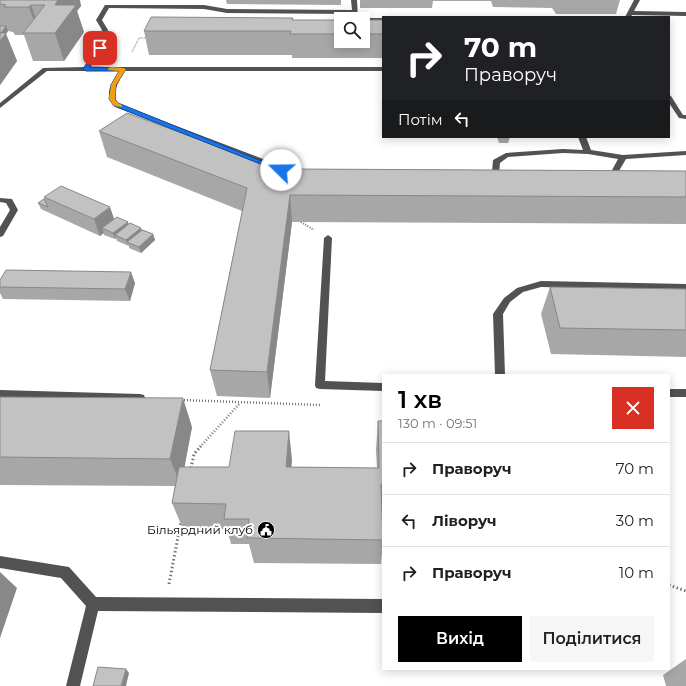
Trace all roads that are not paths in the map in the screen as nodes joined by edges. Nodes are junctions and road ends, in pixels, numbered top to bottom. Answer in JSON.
{"nodes":[{"id":1,"x":354,"y":0,"type":"edge"},
{"id":2,"x":636,"y":0,"type":"edge"},
{"id":3,"x":354,"y":12,"type":"joint"},
{"id":4,"x":686,"y":14,"type":"edge"},
{"id":5,"x":630,"y":15,"type":"edge"},
{"id":6,"x":370,"y":20,"type":"edge"},
{"id":7,"x":382,"y":20,"type":"edge"},
{"id":8,"x":86,"y":69,"type":"junction"},
{"id":9,"x":123,"y":69,"type":"junction"},
{"id":10,"x":382,"y":69,"type":"edge"},
{"id":11,"x":670,"y":98,"type":"edge"},
{"id":12,"x":0,"y":106,"type":"edge"},
{"id":13,"x":684,"y":117,"type":"edge"},
{"id":14,"x":686,"y":125,"type":"edge"},
{"id":15,"x":582,"y":138,"type":"edge"},
{"id":16,"x":588,"y":152,"type":"junction"},
{"id":17,"x":686,"y":153,"type":"edge"},
{"id":18,"x":623,"y":157,"type":"junction"},
{"id":19,"x":294,"y":170,"type":"edge"},
{"id":20,"x":496,"y":172,"type":"edge"},
{"id":21,"x":598,"y":174,"type":"edge"},
{"id":22,"x":0,"y":200,"type":"edge"},
{"id":23,"x":0,"y":234,"type":"edge"},
{"id":24,"x":328,"y":238,"type":"dead end"},
{"id":25,"x":686,"y":287,"type":"edge"},
{"id":26,"x":500,"y":374,"type":"edge"},
{"id":27,"x":382,"y":387,"type":"edge"},
{"id":28,"x":670,"y":393,"type":"edge"},
{"id":29,"x":686,"y":393,"type":"edge"},
{"id":30,"x":0,"y":394,"type":"edge"},
{"id":31,"x":146,"y":398,"type":"edge"},
{"id":32,"x":0,"y":562,"type":"edge"},
{"id":33,"x":93,"y":604,"type":"junction"},
{"id":34,"x":382,"y":606,"type":"edge"},
{"id":35,"x":73,"y":686,"type":"edge"}],
"edges":[{"from":1,"to":3,"type":"lane"},
{"from":2,"to":5,"type":"lane"},
{"from":3,"to":8,"type":"lane"},
{"from":4,"to":5,"type":"lane"},
{"from":6,"to":7,"type":"lane"},
{"from":8,"to":9,"type":"lane"},
{"from":8,"to":12,"type":"lane"},
{"from":9,"to":10,"type":"lane"},
{"from":9,"to":19,"type":"lane"},
{"from":11,"to":13,"type":"lane"},
{"from":13,"to":14,"type":"lane"},
{"from":15,"to":16,"type":"lane"},
{"from":16,"to":18,"type":"lane"},
{"from":16,"to":20,"type":"lane"},
{"from":17,"to":18,"type":"lane"},
{"from":18,"to":21,"type":"lane"},
{"from":22,"to":23,"type":"lane"},
{"from":24,"to":27,"type":"lane"},
{"from":25,"to":26,"type":"lane"},
{"from":28,"to":29,"type":"lane"},
{"from":30,"to":31,"type":"lane"},
{"from":32,"to":33,"type":"lane"},
{"from":33,"to":34,"type":"lane"},
{"from":33,"to":35,"type":"lane"}]}
